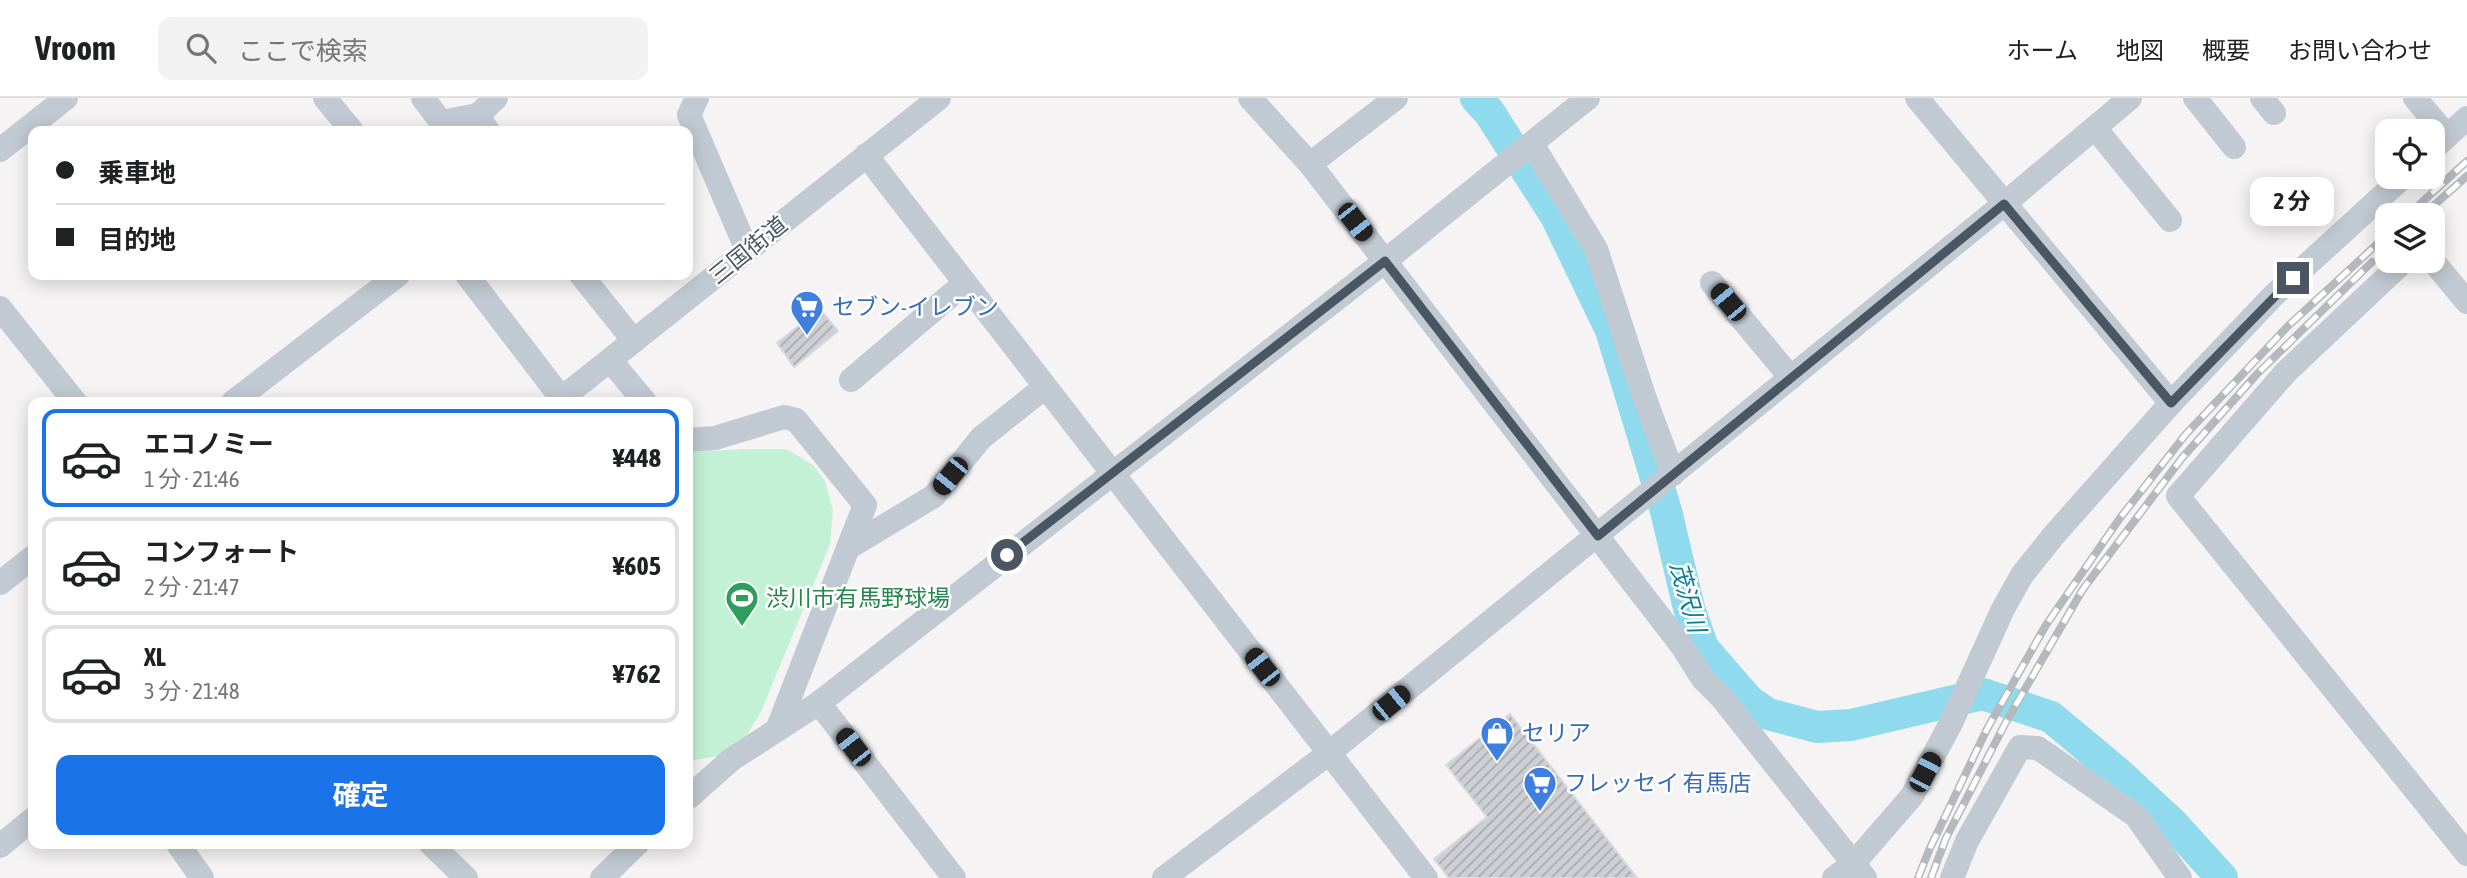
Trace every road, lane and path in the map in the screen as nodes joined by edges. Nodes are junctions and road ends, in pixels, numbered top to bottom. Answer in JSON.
{"nodes":[{"id":1,"x":66,"y":98,"type":"edge"},
{"id":2,"x":325,"y":98,"type":"edge"},
{"id":3,"x":423,"y":98,"type":"edge"},
{"id":4,"x":697,"y":98,"type":"edge"},
{"id":5,"x":939,"y":98,"type":"edge"},
{"id":6,"x":1250,"y":98,"type":"edge"},
{"id":7,"x":1396,"y":98,"type":"edge"},
{"id":8,"x":1588,"y":98,"type":"edge"},
{"id":9,"x":1917,"y":98,"type":"edge"},
{"id":10,"x":2130,"y":98,"type":"edge"},
{"id":11,"x":2195,"y":98,"type":"edge"},
{"id":12,"x":2415,"y":98,"type":"edge"},
{"id":13,"x":488,"y":115,"type":"edge"},
{"id":14,"x":2467,"y":118,"type":"edge"},
{"id":15,"x":2427,"y":119,"type":"edge"},
{"id":16,"x":30,"y":126,"type":"edge"},
{"id":17,"x":348,"y":126,"type":"edge"},
{"id":18,"x":28,"y":128,"type":"edge"},
{"id":19,"x":2095,"y":128,"type":"junction"},
{"id":20,"x":2445,"y":138,"type":"edge"},
{"id":21,"x":1530,"y":145,"type":"junction"},
{"id":22,"x":2234,"y":148,"type":"dead end"},
{"id":23,"x":0,"y":150,"type":"edge"},
{"id":24,"x":866,"y":155,"type":"junction"},
{"id":25,"x":1310,"y":164,"type":"junction"},
{"id":26,"x":2390,"y":189,"type":"edge"},
{"id":27,"x":2004,"y":204,"type":"junction"},
{"id":28,"x":2170,"y":220,"type":"dead end"},
{"id":29,"x":747,"y":250,"type":"junction"},
{"id":30,"x":1385,"y":261,"type":"junction"},
{"id":31,"x":2391,"y":273,"type":"edge"},
{"id":32,"x":2443,"y":273,"type":"edge"},
{"id":33,"x":392,"y":280,"type":"edge"},
{"id":34,"x":471,"y":280,"type":"edge"},
{"id":35,"x":585,"y":280,"type":"edge"},
{"id":36,"x":965,"y":283,"type":"junction"},
{"id":37,"x":1712,"y":283,"type":"dead end"},
{"id":38,"x":2467,"y":302,"type":"edge"},
{"id":39,"x":0,"y":308,"type":"edge"},
{"id":40,"x":634,"y":341,"type":"junction"},
{"id":41,"x":610,"y":360,"type":"junction"},
{"id":42,"x":1791,"y":378,"type":"junction"},
{"id":43,"x":851,"y":380,"type":"dead end"},
{"id":44,"x":1045,"y":387,"type":"junction"},
{"id":45,"x":71,"y":397,"type":"edge"},
{"id":46,"x":239,"y":397,"type":"edge"},
{"id":47,"x":557,"y":397,"type":"edge"},
{"id":48,"x":565,"y":397,"type":"edge"},
{"id":49,"x":641,"y":397,"type":"edge"},
{"id":50,"x":2171,"y":403,"type":"junction"},
{"id":51,"x":693,"y":440,"type":"edge"},
{"id":52,"x":1111,"y":473,"type":"junction"},
{"id":53,"x":1673,"y":474,"type":"junction"},
{"id":54,"x":1598,"y":536,"type":"junction"},
{"id":55,"x":848,"y":548,"type":"junction"},
{"id":56,"x":28,"y":561,"type":"edge"},
{"id":57,"x":0,"y":583,"type":"edge"},
{"id":58,"x":819,"y":703,"type":"junction"},
{"id":59,"x":777,"y":730,"type":"junction"},
{"id":60,"x":1329,"y":753,"type":"junction"},
{"id":61,"x":693,"y":794,"type":"edge"},
{"id":62,"x":28,"y":823,"type":"edge"},
{"id":63,"x":0,"y":846,"type":"edge"},
{"id":64,"x":182,"y":849,"type":"edge"},
{"id":65,"x":436,"y":849,"type":"edge"},
{"id":66,"x":629,"y":849,"type":"edge"},
{"id":67,"x":2467,"y":854,"type":"edge"},
{"id":68,"x":1851,"y":873,"type":"edge"},
{"id":69,"x":202,"y":878,"type":"edge"},
{"id":70,"x":466,"y":878,"type":"edge"},
{"id":71,"x":602,"y":878,"type":"edge"},
{"id":72,"x":954,"y":878,"type":"edge"},
{"id":73,"x":1164,"y":878,"type":"edge"},
{"id":74,"x":1426,"y":878,"type":"edge"},
{"id":75,"x":1952,"y":878,"type":"edge"},
{"id":76,"x":2180,"y":878,"type":"edge"}],
"edges":[{"from":1,"to":16,"type":"street"},
{"from":2,"to":17,"type":"street"},
{"from":3,"to":13,"type":"street"},
{"from":4,"to":29,"type":"street"},
{"from":5,"to":24,"type":"street","name":"三国街道"},
{"from":6,"to":25,"type":"street"},
{"from":7,"to":25,"type":"street"},
{"from":8,"to":21,"type":"street"},
{"from":9,"to":27,"type":"street"},
{"from":10,"to":19,"type":"street"},
{"from":11,"to":22,"type":"street"},
{"from":12,"to":15,"type":"street"},
{"from":14,"to":20,"type":"street"},
{"from":18,"to":23,"type":"street"},
{"from":19,"to":27,"type":"street"},
{"from":19,"to":28,"type":"street"},
{"from":21,"to":30,"type":"street"},
{"from":21,"to":53,"type":"street"},
{"from":24,"to":29,"type":"street","name":"三国街道"},
{"from":24,"to":36,"type":"street"},
{"from":25,"to":30,"type":"street"},
{"from":26,"to":50,"type":"street"},
{"from":27,"to":42,"type":"street"},
{"from":27,"to":50,"type":"street"},
{"from":29,"to":40,"type":"street","name":"三国街道"},
{"from":30,"to":52,"type":"street"},
{"from":30,"to":54,"type":"street"},
{"from":31,"to":67,"type":"street"},
{"from":32,"to":38,"type":"street"},
{"from":33,"to":46,"type":"street"},
{"from":34,"to":47,"type":"street"},
{"from":35,"to":40,"type":"street"},
{"from":36,"to":43,"type":"street"},
{"from":36,"to":44,"type":"street"},
{"from":37,"to":42,"type":"street"},
{"from":39,"to":45,"type":"street"},
{"from":40,"to":41,"type":"street","name":"三国街道"},
{"from":41,"to":48,"type":"street","name":"三国街道"},
{"from":41,"to":49,"type":"street"},
{"from":42,"to":53,"type":"street"},
{"from":44,"to":52,"type":"street"},
{"from":44,"to":55,"type":"street"},
{"from":50,"to":68,"type":"street"},
{"from":51,"to":55,"type":"street"},
{"from":52,"to":58,"type":"street"},
{"from":52,"to":60,"type":"street"},
{"from":53,"to":54,"type":"street"},
{"from":54,"to":60,"type":"street"},
{"from":54,"to":68,"type":"street"},
{"from":55,"to":59,"type":"street"},
{"from":56,"to":57,"type":"street"},
{"from":58,"to":59,"type":"street"},
{"from":58,"to":72,"type":"street"},
{"from":59,"to":61,"type":"street"},
{"from":60,"to":73,"type":"street"},
{"from":60,"to":74,"type":"street"},
{"from":62,"to":63,"type":"street"},
{"from":64,"to":69,"type":"street"},
{"from":65,"to":70,"type":"street"},
{"from":66,"to":71,"type":"street"},
{"from":75,"to":76,"type":"street"}]}
